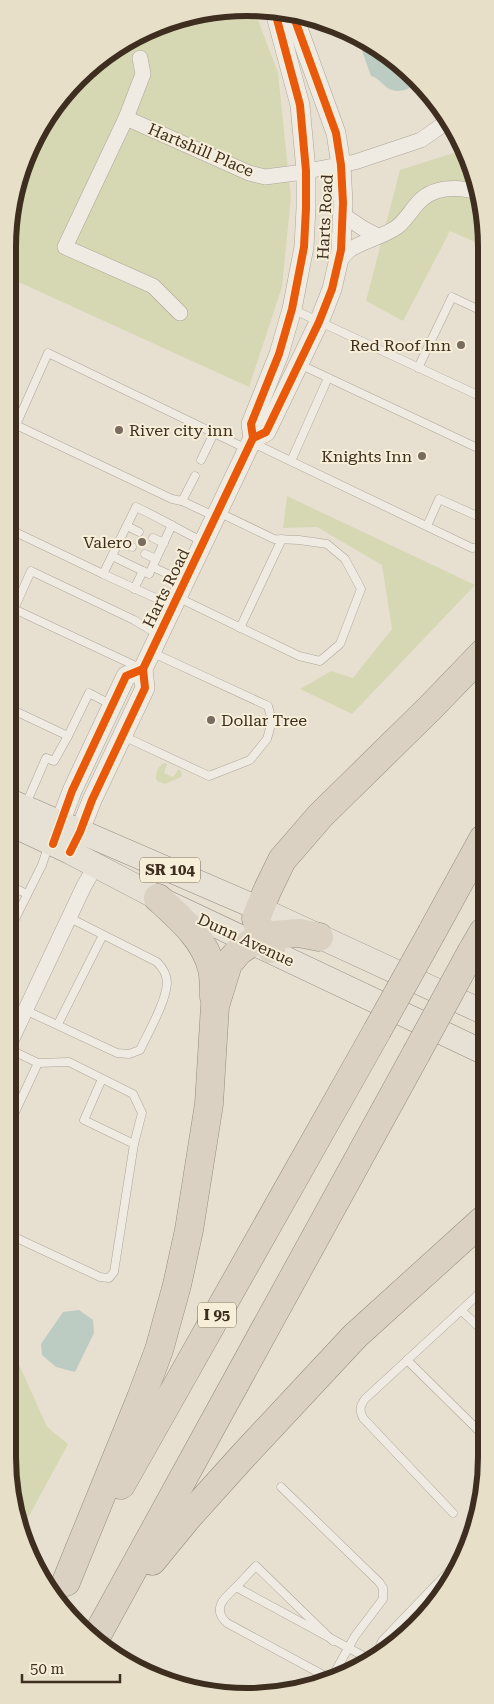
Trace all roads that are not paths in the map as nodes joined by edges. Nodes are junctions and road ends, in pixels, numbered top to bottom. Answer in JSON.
{"nodes":[{"id":1,"x":277,"y":18,"type":"edge"},
{"id":2,"x":296,"y":22,"type":"edge"},
{"id":3,"x":140,"y":58,"type":"dead end"},
{"id":4,"x":126,"y":118,"type":"junction"},
{"id":5,"x":442,"y":125,"type":"edge"},
{"id":6,"x":341,"y":164,"type":"junction"},
{"id":7,"x":306,"y":171,"type":"junction"},
{"id":8,"x":471,"y":190,"type":"edge"},
{"id":9,"x":343,"y":215,"type":"junction"},
{"id":10,"x":378,"y":236,"type":"junction"},
{"id":11,"x":338,"y":263,"type":"junction"},
{"id":12,"x":478,"y":309,"type":"edge"},
{"id":13,"x":292,"y":310,"type":"junction"},
{"id":14,"x":180,"y":313,"type":"dead end"},
{"id":15,"x":319,"y":322,"type":"junction"},
{"id":16,"x":299,"y":364,"type":"junction"},
{"id":17,"x":418,"y":368,"type":"junction"},
{"id":18,"x":328,"y":378,"type":"junction"},
{"id":19,"x":478,"y":395,"type":"edge"},
{"id":20,"x":214,"y":433,"type":"junction"},
{"id":21,"x":251,"y":443,"type":"junction"},
{"id":22,"x":478,"y":448,"type":"edge"},
{"id":23,"x":201,"y":460,"type":"dead end"},
{"id":24,"x":291,"y":461,"type":"junction"},
{"id":25,"x":195,"y":476,"type":"dead end"},
{"id":26,"x":182,"y":501,"type":"junction"},
{"id":27,"x":217,"y":515,"type":"junction"},
{"id":28,"x":478,"y":517,"type":"edge"},
{"id":29,"x":172,"y":525,"type":"junction"},
{"id":30,"x":127,"y":526,"type":"junction"},
{"id":31,"x":426,"y":526,"type":"junction"},
{"id":32,"x":16,"y":532,"type":"edge"},
{"id":33,"x":139,"y":532,"type":"dead end"},
{"id":34,"x":153,"y":538,"type":"dead end"},
{"id":35,"x":282,"y":539,"type":"junction"},
{"id":36,"x":119,"y":541,"type":"junction"},
{"id":37,"x":204,"y":542,"type":"junction"},
{"id":38,"x":164,"y":543,"type":"junction"},
{"id":39,"x":132,"y":547,"type":"dead end"},
{"id":40,"x":478,"y":547,"type":"edge"},
{"id":41,"x":145,"y":554,"type":"dead end"},
{"id":42,"x":112,"y":556,"type":"junction"},
{"id":43,"x":156,"y":559,"type":"junction"},
{"id":44,"x":153,"y":567,"type":"junction"},
{"id":45,"x":143,"y":571,"type":"junction"},
{"id":46,"x":103,"y":574,"type":"junction"},
{"id":47,"x":134,"y":589,"type":"junction"},
{"id":48,"x":178,"y":595,"type":"junction"},
{"id":49,"x":16,"y":604,"type":"edge"},
{"id":50,"x":16,"y":610,"type":"edge"},
{"id":51,"x":240,"y":628,"type":"junction"},
{"id":52,"x":155,"y":643,"type":"junction"},
{"id":53,"x":478,"y":658,"type":"edge"},
{"id":54,"x":143,"y":669,"type":"junction"},
{"id":55,"x":112,"y":705,"type":"junction"},
{"id":56,"x":16,"y":712,"type":"edge"},
{"id":57,"x":68,"y":736,"type":"junction"},
{"id":58,"x":123,"y":736,"type":"junction"},
{"id":59,"x":16,"y":809,"type":"edge"},
{"id":60,"x":16,"y":812,"type":"edge"},
{"id":61,"x":63,"y":839,"type":"junction"},
{"id":62,"x":478,"y":848,"type":"edge"},
{"id":63,"x":96,"y":865,"type":"junction"},
{"id":64,"x":16,"y":889,"type":"edge"},
{"id":65,"x":28,"y":894,"type":"junction"},
{"id":66,"x":158,"y":898,"type":"junction"},
{"id":67,"x":260,"y":909,"type":"junction"},
{"id":68,"x":16,"y":917,"type":"edge"},
{"id":69,"x":70,"y":918,"type":"junction"},
{"id":70,"x":102,"y":935,"type":"junction"},
{"id":71,"x":319,"y":937,"type":"junction"},
{"id":72,"x":478,"y":941,"type":"edge"},
{"id":73,"x":262,"y":944,"type":"junction"},
{"id":74,"x":215,"y":1006,"type":"junction"},
{"id":75,"x":25,"y":1010,"type":"junction"},
{"id":76,"x":478,"y":1010,"type":"edge"},
{"id":77,"x":58,"y":1024,"type":"junction"},
{"id":78,"x":16,"y":1029,"type":"edge"},
{"id":79,"x":478,"y":1050,"type":"edge"},
{"id":80,"x":16,"y":1052,"type":"edge"},
{"id":81,"x":38,"y":1063,"type":"junction"},
{"id":82,"x":102,"y":1079,"type":"junction"},
{"id":83,"x":16,"y":1110,"type":"edge"},
{"id":84,"x":134,"y":1144,"type":"junction"},
{"id":85,"x":478,"y":1224,"type":"edge"},
{"id":86,"x":16,"y":1238,"type":"edge"},
{"id":87,"x":478,"y":1295,"type":"edge"},
{"id":88,"x":462,"y":1311,"type":"junction"},
{"id":89,"x":478,"y":1326,"type":"edge"},
{"id":90,"x":407,"y":1360,"type":"junction"},
{"id":91,"x":478,"y":1430,"type":"edge"},
{"id":92,"x":281,"y":1487,"type":"dead end"},
{"id":93,"x":453,"y":1513,"type":"dead end"},
{"id":94,"x":236,"y":1587,"type":"junction"},
{"id":95,"x":62,"y":1591,"type":"edge"},
{"id":96,"x":433,"y":1593,"type":"edge"},
{"id":97,"x":102,"y":1626,"type":"edge"},
{"id":98,"x":391,"y":1636,"type":"edge"},
{"id":99,"x":333,"y":1641,"type":"junction"},
{"id":100,"x":348,"y":1649,"type":"junction"},
{"id":101,"x":363,"y":1656,"type":"edge"},
{"id":102,"x":336,"y":1669,"type":"edge"},
{"id":103,"x":323,"y":1675,"type":"edge"}],
"edges":[{"from":1,"to":7,"type":"street","name":"Harts Road"},
{"from":2,"to":6,"type":"street","name":"Harts Road"},
{"from":3,"to":4,"type":"street"},
{"from":4,"to":7,"type":"street","name":"Hartshill Place"},
{"from":4,"to":14,"type":"street"},
{"from":5,"to":6,"type":"street","name":"Hartshill Place"},
{"from":6,"to":7,"type":"street","name":"Hartshill Place"},
{"from":6,"to":9,"type":"street","name":"Harts Road"},
{"from":7,"to":13,"type":"street","name":"Harts Road"},
{"from":8,"to":10,"type":"street"},
{"from":9,"to":10,"type":"street"},
{"from":9,"to":11,"type":"street","name":"Harts Road"},
{"from":10,"to":11,"type":"street"},
{"from":11,"to":15,"type":"street","name":"Harts Road"},
{"from":12,"to":17,"type":"lane"},
{"from":13,"to":15,"type":"lane"},
{"from":13,"to":21,"type":"street","name":"Harts Road"},
{"from":15,"to":16,"type":"street","name":"Harts Road"},
{"from":15,"to":17,"type":"lane"},
{"from":16,"to":18,"type":"lane"},
{"from":16,"to":21,"type":"street","name":"Harts Road"},
{"from":17,"to":19,"type":"lane"},
{"from":18,"to":22,"type":"lane"},
{"from":18,"to":24,"type":"lane"},
{"from":20,"to":21,"type":"lane"},
{"from":20,"to":23,"type":"lane"},
{"from":20,"to":26,"type":"lane"},
{"from":21,"to":24,"type":"lane"},
{"from":21,"to":27,"type":"street","name":"Harts Road"},
{"from":24,"to":31,"type":"lane"},
{"from":25,"to":26,"type":"lane"},
{"from":26,"to":27,"type":"lane"},
{"from":27,"to":35,"type":"lane"},
{"from":27,"to":37,"type":"street","name":"Harts Road"},
{"from":28,"to":31,"type":"lane"},
{"from":29,"to":30,"type":"lane"},
{"from":29,"to":37,"type":"lane"},
{"from":29,"to":38,"type":"lane"},
{"from":30,"to":33,"type":"lane"},
{"from":30,"to":36,"type":"lane"},
{"from":31,"to":40,"type":"lane"},
{"from":32,"to":46,"type":"lane"},
{"from":34,"to":38,"type":"lane"},
{"from":35,"to":51,"type":"lane"},
{"from":35,"to":51,"type":"lane"},
{"from":36,"to":39,"type":"lane"},
{"from":36,"to":42,"type":"lane"},
{"from":37,"to":48,"type":"street","name":"Harts Road"},
{"from":38,"to":43,"type":"lane"},
{"from":41,"to":43,"type":"lane"},
{"from":42,"to":45,"type":"lane"},
{"from":42,"to":46,"type":"lane"},
{"from":43,"to":44,"type":"lane"},
{"from":44,"to":45,"type":"lane"},
{"from":44,"to":48,"type":"lane"},
{"from":45,"to":47,"type":"lane"},
{"from":46,"to":47,"type":"lane"},
{"from":47,"to":48,"type":"lane"},
{"from":48,"to":51,"type":"lane"},
{"from":48,"to":52,"type":"street","name":"Harts Road"},
{"from":49,"to":52,"type":"lane"},
{"from":50,"to":54,"type":"lane"},
{"from":52,"to":54,"type":"street","name":"Harts Road"},
{"from":52,"to":58,"type":"lane"},
{"from":53,"to":67,"type":"highway"},
{"from":54,"to":55,"type":"street"},
{"from":54,"to":58,"type":"street","name":"Harts Road"},
{"from":55,"to":57,"type":"lane"},
{"from":55,"to":61,"type":"street"},
{"from":56,"to":57,"type":"lane"},
{"from":57,"to":59,"type":"lane"},
{"from":58,"to":61,"type":"street","name":"Harts Road"},
{"from":60,"to":61,"type":"main road","name":"Dunn Avenue","number":"SR 104"},
{"from":61,"to":63,"type":"main road","name":"Dunn Avenue","number":"SR 104"},
{"from":61,"to":65,"type":"lane"},
{"from":61,"to":67,"type":"main road","name":"Dunn Avenue","number":"SR 104"},
{"from":62,"to":95,"type":"highway","number":"I 95","bridge":true},
{"from":63,"to":66,"type":"main road","name":"Dunn Avenue","number":"SR 104"},
{"from":63,"to":69,"type":"street"},
{"from":64,"to":65,"type":"lane"},
{"from":65,"to":68,"type":"lane"},
{"from":66,"to":73,"type":"main road","name":"Dunn Avenue","number":"SR 104"},
{"from":66,"to":74,"type":"highway"},
{"from":67,"to":71,"type":"main road","name":"Dunn Avenue","number":"SR 104"},
{"from":67,"to":73,"type":"highway"},
{"from":69,"to":70,"type":"lane"},
{"from":69,"to":75,"type":"street"},
{"from":70,"to":77,"type":"lane"},
{"from":70,"to":77,"type":"lane"},
{"from":71,"to":73,"type":"highway"},
{"from":71,"to":76,"type":"main road","name":"Dunn Avenue","number":"SR 104"},
{"from":72,"to":97,"type":"highway","bridge":true},
{"from":73,"to":74,"type":"highway"},
{"from":73,"to":79,"type":"main road","name":"Dunn Avenue","number":"SR 104"},
{"from":74,"to":95,"type":"highway"},
{"from":75,"to":77,"type":"lane"},
{"from":75,"to":78,"type":"street"},
{"from":80,"to":81,"type":"lane"},
{"from":81,"to":82,"type":"lane"},
{"from":81,"to":83,"type":"lane"},
{"from":82,"to":84,"type":"lane"},
{"from":82,"to":84,"type":"lane"},
{"from":84,"to":86,"type":"lane"},
{"from":85,"to":97,"type":"highway"},
{"from":87,"to":88,"type":"lane"},
{"from":88,"to":89,"type":"lane"},
{"from":88,"to":90,"type":"lane"},
{"from":90,"to":91,"type":"lane"},
{"from":90,"to":93,"type":"lane"},
{"from":92,"to":100,"type":"lane"},
{"from":94,"to":99,"type":"lane"},
{"from":94,"to":99,"type":"lane"},
{"from":94,"to":103,"type":"lane"},
{"from":96,"to":98,"type":"street"},
{"from":99,"to":100,"type":"lane"},
{"from":100,"to":101,"type":"lane"},
{"from":100,"to":102,"type":"lane"}]}
